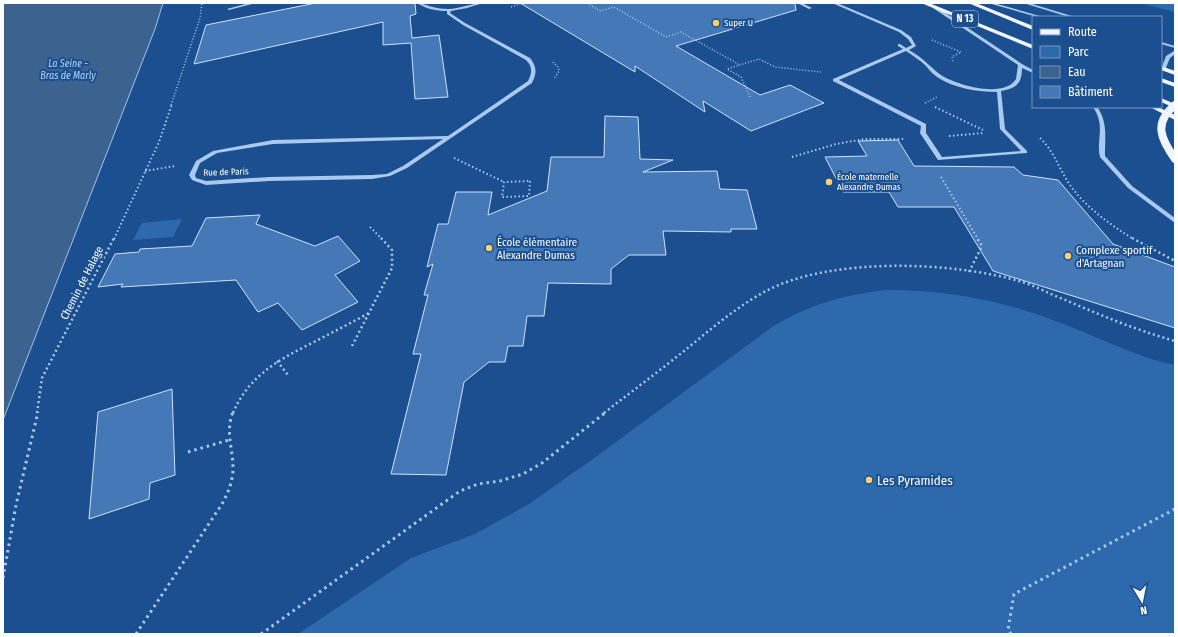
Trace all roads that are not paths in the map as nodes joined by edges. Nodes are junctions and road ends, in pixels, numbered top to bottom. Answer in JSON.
{"nodes":[{"id":1,"x":254,"y":3,"type":"edge"},
{"id":2,"x":420,"y":3,"type":"edge"},
{"id":3,"x":481,"y":3,"type":"edge"},
{"id":4,"x":799,"y":3,"type":"edge"},
{"id":5,"x":834,"y":3,"type":"edge"},
{"id":6,"x":924,"y":3,"type":"edge"},
{"id":7,"x":971,"y":3,"type":"edge"},
{"id":8,"x":977,"y":3,"type":"edge"},
{"id":9,"x":990,"y":3,"type":"edge"},
{"id":10,"x":1025,"y":3,"type":"edge"},
{"id":11,"x":934,"y":7,"type":"junction"},
{"id":12,"x":810,"y":8,"type":"dead end"},
{"id":13,"x":229,"y":9,"type":"dead end"},
{"id":14,"x":449,"y":11,"type":"junction"},
{"id":15,"x":1037,"y":16,"type":"edge"},
{"id":16,"x":1070,"y":16,"type":"edge"},
{"id":17,"x":1032,"y":20,"type":"edge"},
{"id":18,"x":1032,"y":28,"type":"edge"},
{"id":19,"x":1162,"y":43,"type":"edge"},
{"id":20,"x":899,"y":46,"type":"dead end"},
{"id":21,"x":1175,"y":47,"type":"edge"},
{"id":22,"x":1032,"y":48,"type":"edge"},
{"id":23,"x":906,"y":50,"type":"junction"},
{"id":24,"x":1175,"y":52,"type":"edge"},
{"id":25,"x":1162,"y":58,"type":"edge"},
{"id":26,"x":1167,"y":60,"type":"junction"},
{"id":27,"x":1020,"y":65,"type":"junction"},
{"id":28,"x":1162,"y":68,"type":"edge"},
{"id":29,"x":1032,"y":71,"type":"edge"},
{"id":30,"x":1175,"y":73,"type":"edge"},
{"id":31,"x":1162,"y":80,"type":"edge"},
{"id":32,"x":1175,"y":85,"type":"edge"},
{"id":33,"x":999,"y":90,"type":"junction"},
{"id":34,"x":1162,"y":100,"type":"edge"},
{"id":35,"x":1175,"y":105,"type":"edge"},
{"id":36,"x":1096,"y":108,"type":"edge"},
{"id":37,"x":1155,"y":108,"type":"edge"},
{"id":38,"x":1175,"y":118,"type":"edge"},
{"id":39,"x":447,"y":137,"type":"junction"},
{"id":40,"x":1175,"y":159,"type":"edge"},
{"id":41,"x":1175,"y":221,"type":"edge"}],
"edges":[{"from":1,"to":13,"type":"street"},
{"from":2,"to":14,"type":"street","name":"Rue de Paris"},
{"from":3,"to":14,"type":"street"},
{"from":4,"to":12,"type":"street"},
{"from":5,"to":23,"type":"street"},
{"from":6,"to":11,"type":"main road","number":"N 13"},
{"from":7,"to":18,"type":"main road","number":"N 13"},
{"from":8,"to":17,"type":"main road"},
{"from":9,"to":15,"type":"street"},
{"from":10,"to":16,"type":"street"},
{"from":11,"to":22,"type":"main road","number":"N 13"},
{"from":11,"to":27,"type":"street"},
{"from":14,"to":39,"type":"street","name":"Rue de Paris"},
{"from":19,"to":21,"type":"street"},
{"from":20,"to":23,"type":"street"},
{"from":23,"to":33,"type":"street"},
{"from":23,"to":33,"type":"street"},
{"from":24,"to":26,"type":"street"},
{"from":25,"to":26,"type":"street"},
{"from":26,"to":28,"type":"street"},
{"from":27,"to":29,"type":"street"},
{"from":27,"to":33,"type":"street"},
{"from":28,"to":30,"type":"main road"},
{"from":31,"to":32,"type":"main road"},
{"from":34,"to":35,"type":"main road"},
{"from":35,"to":40,"type":"main road","bridge":true},
{"from":36,"to":41,"type":"street"},
{"from":37,"to":38,"type":"main road"},
{"from":39,"to":39,"type":"street","name":"Rue de Paris"}]}
